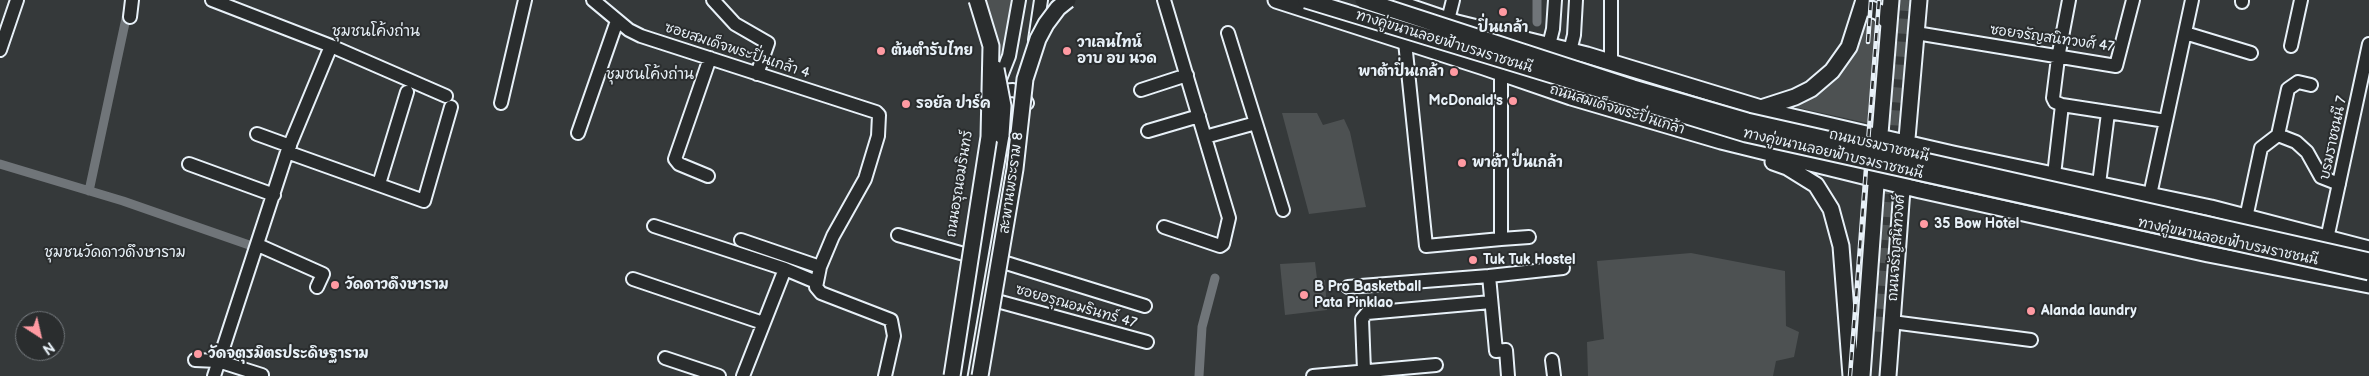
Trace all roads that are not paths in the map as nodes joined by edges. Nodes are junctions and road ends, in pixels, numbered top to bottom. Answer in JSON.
{"nodes":[{"id":1,"x":17,"y":0,"type":"edge"},
{"id":2,"x":132,"y":0,"type":"edge"},
{"id":3,"x":212,"y":0,"type":"edge"},
{"id":4,"x":525,"y":0,"type":"edge"},
{"id":5,"x":593,"y":0,"type":"edge"},
{"id":6,"x":713,"y":0,"type":"edge"},
{"id":7,"x":971,"y":0,"type":"edge"},
{"id":8,"x":977,"y":0,"type":"edge"},
{"id":9,"x":1019,"y":0,"type":"edge"},
{"id":10,"x":1041,"y":0,"type":"edge"},
{"id":11,"x":1068,"y":0,"type":"edge"},
{"id":12,"x":1164,"y":0,"type":"edge"},
{"id":13,"x":1276,"y":0,"type":"edge"},
{"id":14,"x":1306,"y":0,"type":"edge"},
{"id":15,"x":1363,"y":0,"type":"edge"},
{"id":16,"x":1389,"y":0,"type":"edge"},
{"id":17,"x":1454,"y":0,"type":"edge"},
{"id":18,"x":1555,"y":0,"type":"edge"},
{"id":19,"x":1576,"y":0,"type":"edge"},
{"id":20,"x":1611,"y":0,"type":"edge"},
{"id":21,"x":1891,"y":0,"type":"edge"},
{"id":22,"x":1919,"y":0,"type":"edge"},
{"id":23,"x":2069,"y":0,"type":"edge"},
{"id":24,"x":2133,"y":0,"type":"edge"},
{"id":25,"x":2192,"y":0,"type":"edge"},
{"id":26,"x":2301,"y":0,"type":"edge"},
{"id":27,"x":1864,"y":3,"type":"edge"},
{"id":28,"x":130,"y":17,"type":"dead end"},
{"id":29,"x":617,"y":21,"type":"junction"},
{"id":30,"x":1453,"y":21,"type":"junction"},
{"id":31,"x":1888,"y":22,"type":"junction"},
{"id":32,"x":1228,"y":33,"type":"dead end"},
{"id":33,"x":1916,"y":33,"type":"junction"},
{"id":34,"x":2185,"y":33,"type":"junction"},
{"id":35,"x":1405,"y":42,"type":"junction"},
{"id":36,"x":2369,"y":44,"type":"edge"},
{"id":37,"x":1549,"y":45,"type":"junction"},
{"id":38,"x":331,"y":46,"type":"junction"},
{"id":39,"x":2291,"y":46,"type":"dead end"},
{"id":40,"x":0,"y":50,"type":"edge"},
{"id":41,"x":1570,"y":51,"type":"junction"},
{"id":42,"x":2251,"y":53,"type":"dead end"},
{"id":43,"x":710,"y":58,"type":"junction"},
{"id":44,"x":2058,"y":58,"type":"junction"},
{"id":45,"x":1611,"y":63,"type":"junction"},
{"id":46,"x":1484,"y":67,"type":"junction"},
{"id":47,"x":1501,"y":73,"type":"junction"},
{"id":48,"x":757,"y":74,"type":"junction"},
{"id":49,"x":1187,"y":75,"type":"junction"},
{"id":50,"x":2311,"y":85,"type":"dead end"},
{"id":51,"x":1140,"y":90,"type":"dead end"},
{"id":52,"x":2365,"y":90,"type":"edge"},
{"id":53,"x":407,"y":92,"type":"dead end"},
{"id":54,"x":992,"y":97,"type":"junction"},
{"id":55,"x":501,"y":103,"type":"dead end"},
{"id":56,"x":1027,"y":103,"type":"junction"},
{"id":57,"x":2062,"y":105,"type":"junction"},
{"id":58,"x":1755,"y":112,"type":"junction"},
{"id":59,"x":2108,"y":112,"type":"junction"},
{"id":60,"x":1784,"y":115,"type":"junction"},
{"id":61,"x":1199,"y":116,"type":"junction"},
{"id":62,"x":984,"y":120,"type":"junction"},
{"id":63,"x":2166,"y":121,"type":"junction"},
{"id":64,"x":1256,"y":123,"type":"junction"},
{"id":65,"x":1148,"y":131,"type":"dead end"},
{"id":66,"x":578,"y":133,"type":"dead end"},
{"id":67,"x":256,"y":134,"type":"dead end"},
{"id":68,"x":2278,"y":135,"type":"junction"},
{"id":69,"x":1880,"y":136,"type":"junction"},
{"id":70,"x":1205,"y":137,"type":"junction"},
{"id":71,"x":1720,"y":141,"type":"junction"},
{"id":72,"x":1906,"y":142,"type":"junction"},
{"id":73,"x":289,"y":149,"type":"junction"},
{"id":74,"x":1950,"y":153,"type":"junction"},
{"id":75,"x":1771,"y":154,"type":"junction"},
{"id":76,"x":189,"y":164,"type":"dead end"},
{"id":77,"x":2007,"y":165,"type":"junction"},
{"id":78,"x":2054,"y":175,"type":"junction"},
{"id":79,"x":708,"y":176,"type":"dead end"},
{"id":80,"x":1876,"y":179,"type":"junction"},
{"id":81,"x":379,"y":184,"type":"junction"},
{"id":82,"x":2099,"y":184,"type":"junction"},
{"id":83,"x":2339,"y":184,"type":"junction"},
{"id":84,"x":1902,"y":186,"type":"junction"},
{"id":85,"x":274,"y":195,"type":"junction"},
{"id":86,"x":1942,"y":195,"type":"junction"},
{"id":87,"x":2150,"y":195,"type":"junction"},
{"id":88,"x":1999,"y":207,"type":"junction"},
{"id":89,"x":1283,"y":210,"type":"dead end"},
{"id":90,"x":2246,"y":218,"type":"junction"},
{"id":91,"x":654,"y":226,"type":"dead end"},
{"id":92,"x":1164,"y":227,"type":"dead end"},
{"id":93,"x":898,"y":235,"type":"dead end"},
{"id":94,"x":2309,"y":235,"type":"junction"},
{"id":95,"x":1529,"y":237,"type":"dead end"},
{"id":96,"x":1501,"y":239,"type":"junction"},
{"id":97,"x":2327,"y":239,"type":"junction"},
{"id":98,"x":741,"y":240,"type":"dead end"},
{"id":99,"x":258,"y":245,"type":"junction"},
{"id":100,"x":2369,"y":248,"type":"edge"},
{"id":101,"x":964,"y":254,"type":"junction"},
{"id":102,"x":2369,"y":261,"type":"edge"},
{"id":103,"x":1003,"y":262,"type":"junction"},
{"id":104,"x":820,"y":267,"type":"junction"},
{"id":105,"x":1563,"y":268,"type":"dead end"},
{"id":106,"x":785,"y":269,"type":"junction"},
{"id":107,"x":2307,"y":272,"type":"junction"},
{"id":108,"x":2369,"y":272,"type":"edge"},
{"id":109,"x":1489,"y":276,"type":"junction"},
{"id":110,"x":633,"y":279,"type":"dead end"},
{"id":111,"x":816,"y":282,"type":"junction"},
{"id":112,"x":2369,"y":285,"type":"edge"},
{"id":113,"x":317,"y":287,"type":"dead end"},
{"id":114,"x":1348,"y":287,"type":"dead end"},
{"id":115,"x":997,"y":301,"type":"junction"},
{"id":116,"x":1491,"y":302,"type":"junction"},
{"id":117,"x":1145,"y":306,"type":"dead end"},
{"id":118,"x":762,"y":323,"type":"junction"},
{"id":119,"x":1888,"y":330,"type":"junction"},
{"id":120,"x":1864,"y":334,"type":"junction"},
{"id":121,"x":2031,"y":340,"type":"dead end"},
{"id":122,"x":1147,"y":342,"type":"dead end"},
{"id":123,"x":665,"y":358,"type":"dead end"},
{"id":124,"x":195,"y":360,"type":"dead end"},
{"id":125,"x":1552,"y":360,"type":"dead end"},
{"id":126,"x":218,"y":361,"type":"junction"},
{"id":127,"x":1364,"y":371,"type":"junction"},
{"id":128,"x":1431,"y":372,"type":"edge"},
{"id":129,"x":968,"y":374,"type":"edge"},
{"id":130,"x":262,"y":375,"type":"dead end"},
{"id":131,"x":214,"y":376,"type":"edge"},
{"id":132,"x":718,"y":376,"type":"edge"},
{"id":133,"x":743,"y":376,"type":"edge"},
{"id":134,"x":886,"y":376,"type":"edge"},
{"id":135,"x":946,"y":376,"type":"edge"},
{"id":136,"x":1313,"y":376,"type":"edge"},
{"id":137,"x":1508,"y":376,"type":"edge"},
{"id":138,"x":1554,"y":376,"type":"edge"},
{"id":139,"x":1851,"y":376,"type":"edge"},
{"id":140,"x":1862,"y":376,"type":"edge"},
{"id":141,"x":1879,"y":376,"type":"edge"},
{"id":142,"x":1888,"y":376,"type":"edge"}],
"edges":[{"from":1,"to":40,"type":"street"},
{"from":2,"to":28,"type":"street"},
{"from":3,"to":38,"type":"street"},
{"from":4,"to":55,"type":"street"},
{"from":5,"to":29,"type":"street","name":"ซอยสมเด็จพระปิ่นเกล้า 4"},
{"from":6,"to":48,"type":"street"},
{"from":7,"to":62,"type":"main road"},
{"from":8,"to":129,"type":"main road","name":"สะพานพระราม 8","bridge":true},
{"from":9,"to":54,"type":"street","name":"ถนนอรุณอมรินทร์"},
{"from":10,"to":56,"type":"street"},
{"from":11,"to":56,"type":"main road"},
{"from":11,"to":129,"type":"main road","bridge":true},
{"from":12,"to":49,"type":"street"},
{"from":13,"to":35,"type":"main road","name":"ถนนสมเด็จพระปิ่นเกล้า"},
{"from":14,"to":108,"type":"main road","name":"ทางคู่ขนานลอยฟ้าบรมราชชนนี","bridge":true},
{"from":15,"to":102,"type":"main road","name":"ทางคู่ขนานลอยฟ้าบรมราชชนนี","bridge":true},
{"from":16,"to":30,"type":"main road"},
{"from":17,"to":30,"type":"street"},
{"from":18,"to":37,"type":"street"},
{"from":19,"to":41,"type":"street"},
{"from":20,"to":45,"type":"street"},
{"from":21,"to":31,"type":"main road","name":"ถนนจรัญสนิทวงศ์"},
{"from":22,"to":33,"type":"main road","name":"ถนนจรัญสนิทวงศ์"},
{"from":23,"to":44,"type":"street"},
{"from":24,"to":44,"type":"street","name":"ซอยจรัญสนิทวงศ์ 47"},
{"from":25,"to":34,"type":"street"},
{"from":26,"to":39,"type":"street"},
{"from":27,"to":31,"type":"main road"},
{"from":27,"to":58,"type":"main road"},
{"from":29,"to":43,"type":"street","name":"ซอยสมเด็จพระปิ่นเกล้า 4"},
{"from":29,"to":66,"type":"street"},
{"from":30,"to":37,"type":"main road"},
{"from":30,"to":58,"type":"main road","name":"ถนนบรมราชชนนี"},
{"from":31,"to":69,"type":"main road","name":"ถนนจรัญสนิทวงศ์"},
{"from":32,"to":64,"type":"street"},
{"from":33,"to":44,"type":"street","name":"ซอยจรัญสนิทวงศ์ 47"},
{"from":33,"to":72,"type":"main road","name":"ถนนจรัญสนิทวงศ์"},
{"from":34,"to":42,"type":"street"},
{"from":34,"to":63,"type":"street"},
{"from":35,"to":46,"type":"main road","name":"ถนนสมเด็จพระปิ่นเกล้า"},
{"from":35,"to":96,"type":"street"},
{"from":36,"to":52,"type":"street","name":"บรมราชชนนี 7"},
{"from":37,"to":41,"type":"main road"},
{"from":38,"to":73,"type":"street"},
{"from":38,"to":81,"type":"street"},
{"from":41,"to":45,"type":"main road"},
{"from":43,"to":48,"type":"street","name":"ซอยสมเด็จพระปิ่นเกล้า 4"},
{"from":43,"to":79,"type":"street"},
{"from":44,"to":57,"type":"street"},
{"from":45,"to":58,"type":"main road"},
{"from":46,"to":47,"type":"main road","name":"ถนนสมเด็จพระปิ่นเกล้า"},
{"from":46,"to":107,"type":"main road","name":"ถนนบรมราชชนนี"},
{"from":47,"to":71,"type":"main road","name":"ถนนสมเด็จพระปิ่นเกล้า"},
{"from":47,"to":96,"type":"street"},
{"from":48,"to":104,"type":"street","name":"ซอยสมเด็จพระปิ่นเกล้า 4"},
{"from":49,"to":51,"type":"street"},
{"from":49,"to":61,"type":"street"},
{"from":50,"to":68,"type":"street"},
{"from":52,"to":83,"type":"street","name":"บรมราชชนนี 7"},
{"from":53,"to":81,"type":"street"},
{"from":54,"to":56,"type":"street"},
{"from":54,"to":62,"type":"street","name":"ถนนอรุณอมรินทร์"},
{"from":56,"to":103,"type":"street"},
{"from":57,"to":59,"type":"street"},
{"from":57,"to":78,"type":"street"},
{"from":58,"to":60,"type":"main road"},
{"from":58,"to":94,"type":"main road","name":"ถนนบรมราชชนนี","bridge":true},
{"from":59,"to":63,"type":"street"},
{"from":59,"to":82,"type":"street"},
{"from":60,"to":69,"type":"main road"},
{"from":60,"to":75,"type":"main road"},
{"from":61,"to":65,"type":"street"},
{"from":61,"to":70,"type":"street"},
{"from":62,"to":101,"type":"street","name":"ถนนอรุณอมรินทร์"},
{"from":63,"to":87,"type":"street"},
{"from":64,"to":70,"type":"street"},
{"from":64,"to":89,"type":"street"},
{"from":67,"to":73,"type":"street"},
{"from":68,"to":83,"type":"street"},
{"from":68,"to":90,"type":"street"},
{"from":69,"to":72,"type":"main road"},
{"from":69,"to":80,"type":"main road","name":"ถนนจรัญสนิทวงศ์"},
{"from":70,"to":92,"type":"street"},
{"from":71,"to":75,"type":"main road","name":"ถนนสมเด็จพระปิ่นเกล้า"},
{"from":71,"to":139,"type":"main road"},
{"from":72,"to":74,"type":"main road","name":"ถนนบรมราชชนนี"},
{"from":72,"to":84,"type":"main road","name":"ถนนจรัญสนิทวงศ์"},
{"from":73,"to":81,"type":"street"},
{"from":73,"to":85,"type":"street"},
{"from":74,"to":77,"type":"main road","name":"ถนนบรมราชชนนี"},
{"from":74,"to":86,"type":"main road"},
{"from":75,"to":80,"type":"main road","name":"ถนนสมเด็จพระปิ่นเกล้า"},
{"from":76,"to":85,"type":"street"},
{"from":77,"to":78,"type":"main road","name":"ถนนบรมราชชนนี"},
{"from":77,"to":88,"type":"main road"},
{"from":78,"to":82,"type":"main road","name":"ถนนบรมราชชนนี"},
{"from":80,"to":84,"type":"main road","name":"ถนนบรมราชชนนี"},
{"from":80,"to":120,"type":"main road","name":"ถนนจรัญสนิทวงศ์"},
{"from":82,"to":87,"type":"main road","name":"ถนนบรมราชชนนี"},
{"from":83,"to":97,"type":"street","name":"บรมราชชนนี 7"},
{"from":84,"to":86,"type":"main road","name":"ถนนบรมราชชนนี"},
{"from":84,"to":119,"type":"main road","name":"ถนนจรัญสนิทวงศ์"},
{"from":85,"to":99,"type":"street"},
{"from":86,"to":88,"type":"main road","name":"ถนนบรมราชชนนี"},
{"from":87,"to":90,"type":"main road","name":"ถนนบรมราชชนนี"},
{"from":88,"to":107,"type":"main road","name":"ถนนบรมราชชนนี"},
{"from":90,"to":94,"type":"main road","name":"ถนนบรมราชชนนี"},
{"from":91,"to":106,"type":"street"},
{"from":93,"to":101,"type":"street"},
{"from":94,"to":97,"type":"main road","name":"ถนนบรมราชชนนี"},
{"from":95,"to":96,"type":"street"},
{"from":97,"to":100,"type":"main road","name":"ถนนบรมราชชนนี"},
{"from":98,"to":104,"type":"street"},
{"from":99,"to":113,"type":"street"},
{"from":99,"to":126,"type":"street"},
{"from":101,"to":135,"type":"street","name":"ถนนอรุณอมรินทร์"},
{"from":103,"to":115,"type":"street"},
{"from":103,"to":117,"type":"street"},
{"from":104,"to":111,"type":"street"},
{"from":105,"to":109,"type":"street"},
{"from":106,"to":111,"type":"street"},
{"from":106,"to":118,"type":"street"},
{"from":107,"to":112,"type":"main road","name":"ถนนบรมราชชนนี"},
{"from":109,"to":114,"type":"street"},
{"from":109,"to":116,"type":"street"},
{"from":110,"to":118,"type":"street"},
{"from":111,"to":134,"type":"street"},
{"from":115,"to":122,"type":"street","name":"ซอยอรุณอมรินทร์ 47"},
{"from":115,"to":129,"type":"street"},
{"from":116,"to":127,"type":"street"},
{"from":116,"to":137,"type":"street"},
{"from":118,"to":133,"type":"street"},
{"from":119,"to":120,"type":"main road"},
{"from":119,"to":121,"type":"street"},
{"from":119,"to":141,"type":"main road","name":"ถนนจรัญสนิทวงศ์"},
{"from":119,"to":142,"type":"main road","name":"ถนนจรัญสนิทวงศ์"},
{"from":120,"to":140,"type":"main road","name":"ถนนจรัญสนิทวงศ์"},
{"from":123,"to":132,"type":"street"},
{"from":124,"to":126,"type":"street"},
{"from":125,"to":138,"type":"street"},
{"from":126,"to":130,"type":"street"},
{"from":126,"to":131,"type":"street"},
{"from":127,"to":128,"type":"street"},
{"from":127,"to":136,"type":"street"}]}
